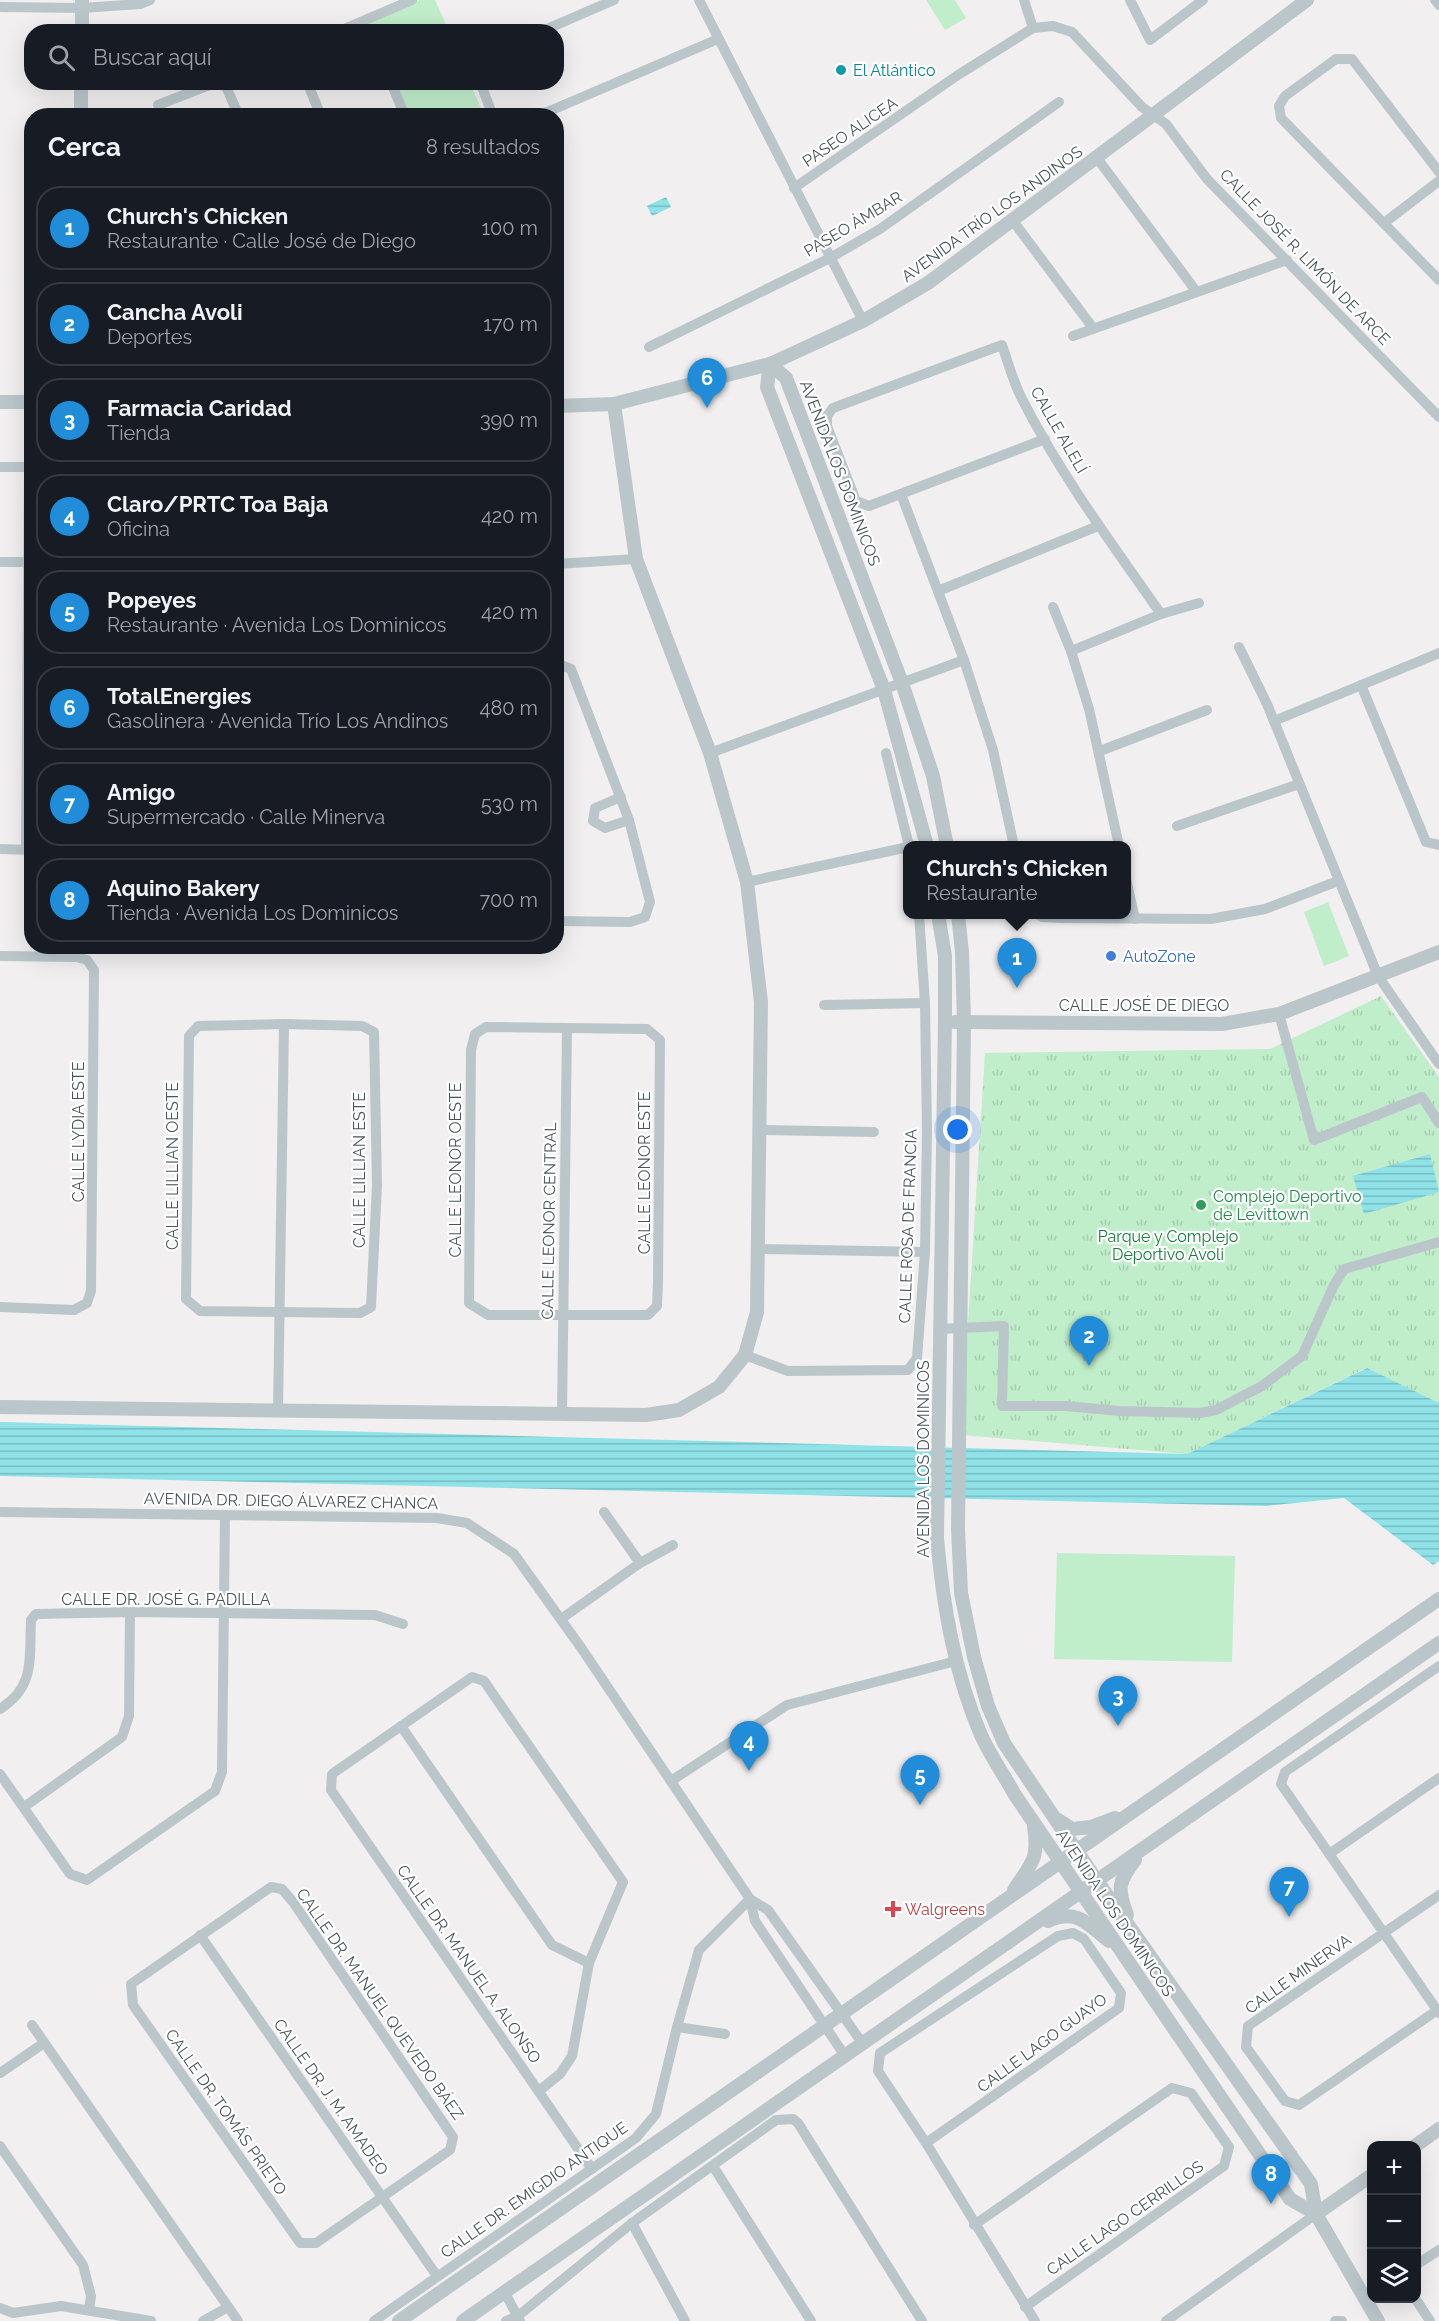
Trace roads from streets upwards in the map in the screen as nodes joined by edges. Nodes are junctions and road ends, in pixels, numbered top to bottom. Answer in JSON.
{"nodes":[{"id":1,"x":150,"y":0,"type":"edge"},
{"id":2,"x":412,"y":0,"type":"edge"},
{"id":3,"x":614,"y":0,"type":"edge"},
{"id":4,"x":699,"y":0,"type":"edge"},
{"id":5,"x":1024,"y":0,"type":"edge"},
{"id":6,"x":1131,"y":0,"type":"edge"},
{"id":7,"x":1203,"y":0,"type":"edge"},
{"id":8,"x":1307,"y":0,"type":"edge"},
{"id":9,"x":1435,"y":0,"type":"edge"},
{"id":10,"x":82,"y":4,"type":"edge"},
{"id":11,"x":1439,"y":5,"type":"edge"},
{"id":12,"x":0,"y":8,"type":"edge"},
{"id":13,"x":364,"y":20,"type":"junction"},
{"id":14,"x":82,"y":24,"type":"edge"},
{"id":15,"x":355,"y":24,"type":"edge"},
{"id":16,"x":366,"y":24,"type":"edge"},
{"id":17,"x":558,"y":24,"type":"edge"},
{"id":18,"x":1033,"y":28,"type":"junction"},
{"id":19,"x":718,"y":39,"type":"junction"},
{"id":20,"x":81,"y":90,"type":"edge"},
{"id":21,"x":196,"y":90,"type":"edge"},
{"id":22,"x":228,"y":90,"type":"edge"},
{"id":23,"x":310,"y":90,"type":"edge"},
{"id":24,"x":394,"y":90,"type":"edge"},
{"id":25,"x":483,"y":90,"type":"edge"},
{"id":26,"x":1059,"y":102,"type":"dead end"},
{"id":27,"x":158,"y":105,"type":"dead end"},
{"id":28,"x":81,"y":108,"type":"edge"},
{"id":29,"x":235,"y":108,"type":"edge"},
{"id":30,"x":318,"y":108,"type":"edge"},
{"id":31,"x":402,"y":108,"type":"edge"},
{"id":32,"x":490,"y":108,"type":"edge"},
{"id":33,"x":557,"y":108,"type":"edge"},
{"id":34,"x":1153,"y":115,"type":"junction"},
{"id":35,"x":1097,"y":158,"type":"junction"},
{"id":36,"x":1439,"y":172,"type":"edge"},
{"id":37,"x":1439,"y":181,"type":"edge"},
{"id":38,"x":794,"y":188,"type":"junction"},
{"id":39,"x":1013,"y":221,"type":"junction"},
{"id":40,"x":1384,"y":223,"type":"junction"},
{"id":41,"x":830,"y":258,"type":"junction"},
{"id":42,"x":1287,"y":260,"type":"junction"},
{"id":43,"x":1439,"y":280,"type":"edge"},
{"id":44,"x":1196,"y":291,"type":"junction"},
{"id":45,"x":863,"y":321,"type":"junction"},
{"id":46,"x":1094,"y":328,"type":"junction"},
{"id":47,"x":1073,"y":336,"type":"dead end"},
{"id":48,"x":649,"y":347,"type":"dead end"},
{"id":49,"x":770,"y":364,"type":"junction"},
{"id":50,"x":0,"y":402,"type":"edge"},
{"id":51,"x":24,"y":402,"type":"edge"},
{"id":52,"x":614,"y":404,"type":"junction"},
{"id":53,"x":564,"y":406,"type":"edge"},
{"id":54,"x":1439,"y":417,"type":"edge"},
{"id":55,"x":1045,"y":439,"type":"junction"},
{"id":56,"x":0,"y":467,"type":"edge"},
{"id":57,"x":24,"y":467,"type":"edge"},
{"id":58,"x":901,"y":494,"type":"junction"},
{"id":59,"x":1098,"y":526,"type":"junction"},
{"id":60,"x":636,"y":558,"type":"junction"},
{"id":61,"x":0,"y":562,"type":"edge"},
{"id":62,"x":24,"y":562,"type":"edge"},
{"id":63,"x":564,"y":563,"type":"edge"},
{"id":64,"x":938,"y":591,"type":"junction"},
{"id":65,"x":1199,"y":603,"type":"dead end"},
{"id":66,"x":1053,"y":607,"type":"dead end"},
{"id":67,"x":1161,"y":614,"type":"junction"},
{"id":68,"x":1239,"y":647,"type":"dead end"},
{"id":69,"x":1071,"y":651,"type":"junction"},
{"id":70,"x":1439,"y":653,"type":"edge"},
{"id":71,"x":964,"y":660,"type":"junction"},
{"id":72,"x":564,"y":666,"type":"edge"},
{"id":73,"x":902,"y":683,"type":"junction"},
{"id":74,"x":1361,"y":685,"type":"junction"},
{"id":75,"x":884,"y":690,"type":"junction"},
{"id":76,"x":1208,"y":710,"type":"dead end"},
{"id":77,"x":1274,"y":721,"type":"junction"},
{"id":78,"x":1100,"y":751,"type":"junction"},
{"id":79,"x":710,"y":753,"type":"junction"},
{"id":80,"x":886,"y":753,"type":"dead end"},
{"id":81,"x":1299,"y":784,"type":"junction"},
{"id":82,"x":621,"y":797,"type":"junction"},
{"id":83,"x":629,"y":820,"type":"junction"},
{"id":84,"x":1177,"y":826,"type":"dead end"},
{"id":85,"x":907,"y":841,"type":"edge"},
{"id":86,"x":926,"y":841,"type":"edge"},
{"id":87,"x":946,"y":841,"type":"edge"},
{"id":88,"x":1013,"y":841,"type":"edge"},
{"id":89,"x":1118,"y":841,"type":"edge"},
{"id":90,"x":1439,"y":845,"type":"edge"},
{"id":91,"x":903,"y":847,"type":"edge"},
{"id":92,"x":0,"y":849,"type":"edge"},
{"id":93,"x":24,"y":850,"type":"edge"},
{"id":94,"x":1338,"y":881,"type":"junction"},
{"id":95,"x":747,"y":882,"type":"junction"},
{"id":96,"x":1131,"y":901,"type":"edge"},
{"id":97,"x":919,"y":919,"type":"edge"},
{"id":98,"x":939,"y":919,"type":"edge"},
{"id":99,"x":958,"y":919,"type":"edge"},
{"id":100,"x":1131,"y":919,"type":"edge"},
{"id":101,"x":1135,"y":919,"type":"junction"},
{"id":102,"x":564,"y":921,"type":"edge"},
{"id":103,"x":1439,"y":952,"type":"edge"},
{"id":104,"x":0,"y":956,"type":"edge"},
{"id":105,"x":0,"y":963,"type":"edge"},
{"id":106,"x":1378,"y":976,"type":"junction"},
{"id":107,"x":925,"y":1003,"type":"junction"},
{"id":108,"x":824,"y":1005,"type":"dead end"},
{"id":109,"x":1279,"y":1014,"type":"junction"},
{"id":110,"x":945,"y":1021,"type":"junction"},
{"id":111,"x":964,"y":1022,"type":"junction"},
{"id":112,"x":284,"y":1024,"type":"junction"},
{"id":113,"x":567,"y":1028,"type":"junction"},
{"id":114,"x":1439,"y":1065,"type":"edge"},
{"id":115,"x":1439,"y":1123,"type":"edge"},
{"id":116,"x":759,"y":1130,"type":"junction"},
{"id":117,"x":874,"y":1132,"type":"dead end"},
{"id":118,"x":1439,"y":1242,"type":"edge"},
{"id":119,"x":758,"y":1249,"type":"junction"},
{"id":120,"x":925,"y":1252,"type":"junction"},
{"id":121,"x":0,"y":1307,"type":"edge"},
{"id":122,"x":279,"y":1312,"type":"junction"},
{"id":123,"x":563,"y":1316,"type":"junction"},
{"id":124,"x":960,"y":1328,"type":"junction"},
{"id":125,"x":939,"y":1329,"type":"junction"},
{"id":126,"x":745,"y":1355,"type":"junction"},
{"id":127,"x":0,"y":1407,"type":"edge"},
{"id":128,"x":278,"y":1410,"type":"junction"},
{"id":129,"x":562,"y":1414,"type":"junction"},
{"id":130,"x":0,"y":1512,"type":"edge"},
{"id":131,"x":604,"y":1512,"type":"dead end"},
{"id":132,"x":225,"y":1515,"type":"junction"},
{"id":133,"x":673,"y":1545,"type":"dead end"},
{"id":134,"x":640,"y":1563,"type":"junction"},
{"id":135,"x":1439,"y":1599,"type":"edge"},
{"id":136,"x":130,"y":1612,"type":"junction"},
{"id":137,"x":224,"y":1613,"type":"junction"},
{"id":138,"x":561,"y":1619,"type":"junction"},
{"id":139,"x":403,"y":1624,"type":"dead end"},
{"id":140,"x":1439,"y":1643,"type":"edge"},
{"id":141,"x":956,"y":1662,"type":"junction"},
{"id":142,"x":1439,"y":1666,"type":"edge"},
{"id":143,"x":0,"y":1709,"type":"edge"},
{"id":144,"x":401,"y":1726,"type":"junction"},
{"id":145,"x":0,"y":1774,"type":"edge"},
{"id":146,"x":1439,"y":1778,"type":"edge"},
{"id":147,"x":671,"y":1781,"type":"junction"},
{"id":148,"x":24,"y":1807,"type":"junction"},
{"id":149,"x":1131,"y":1813,"type":"junction"},
{"id":150,"x":1054,"y":1817,"type":"junction"},
{"id":151,"x":1033,"y":1821,"type":"junction"},
{"id":152,"x":1144,"y":1848,"type":"junction"},
{"id":153,"x":1077,"y":1851,"type":"junction"},
{"id":154,"x":1329,"y":1854,"type":"junction"},
{"id":155,"x":1060,"y":1862,"type":"junction"},
{"id":156,"x":1097,"y":1881,"type":"junction"},
{"id":157,"x":1081,"y":1892,"type":"junction"},
{"id":158,"x":1439,"y":1895,"type":"edge"},
{"id":159,"x":1010,"y":1897,"type":"junction"},
{"id":160,"x":750,"y":1899,"type":"junction"},
{"id":161,"x":1133,"y":1931,"type":"junction"},
{"id":162,"x":1022,"y":1933,"type":"junction"},
{"id":163,"x":1384,"y":1933,"type":"junction"},
{"id":164,"x":200,"y":1935,"type":"junction"},
{"id":165,"x":1121,"y":1952,"type":"junction"},
{"id":166,"x":589,"y":1963,"type":"junction"},
{"id":167,"x":1438,"y":2011,"type":"edge"},
{"id":168,"x":842,"y":2014,"type":"junction"},
{"id":169,"x":32,"y":2025,"type":"dead end"},
{"id":170,"x":825,"y":2025,"type":"junction"},
{"id":171,"x":677,"y":2027,"type":"junction"},
{"id":172,"x":725,"y":2034,"type":"dead end"},
{"id":173,"x":44,"y":2043,"type":"junction"},
{"id":174,"x":863,"y":2044,"type":"junction"},
{"id":175,"x":845,"y":2056,"type":"junction"},
{"id":176,"x":0,"y":2073,"type":"edge"},
{"id":177,"x":538,"y":2091,"type":"junction"},
{"id":178,"x":1439,"y":2129,"type":"edge"},
{"id":179,"x":1421,"y":2141,"type":"edge"},
{"id":180,"x":926,"y":2143,"type":"junction"},
{"id":181,"x":0,"y":2146,"type":"edge"},
{"id":182,"x":713,"y":2166,"type":"junction"},
{"id":183,"x":592,"y":2169,"type":"junction"},
{"id":184,"x":1367,"y":2178,"type":"edge"},
{"id":185,"x":382,"y":2198,"type":"junction"},
{"id":186,"x":1316,"y":2214,"type":"junction"},
{"id":187,"x":632,"y":2223,"type":"junction"},
{"id":188,"x":974,"y":2224,"type":"junction"},
{"id":189,"x":1439,"y":2250,"type":"edge"},
{"id":190,"x":1421,"y":2262,"type":"edge"},
{"id":191,"x":437,"y":2276,"type":"junction"},
{"id":192,"x":505,"y":2293,"type":"junction"},
{"id":193,"x":1418,"y":2303,"type":"edge"},
{"id":194,"x":228,"y":2307,"type":"junction"},
{"id":195,"x":1025,"y":2307,"type":"junction"},
{"id":196,"x":0,"y":2308,"type":"edge"},
{"id":197,"x":89,"y":2310,"type":"junction"},
{"id":198,"x":519,"y":2318,"type":"edge"},
{"id":199,"x":151,"y":2321,"type":"edge"},
{"id":200,"x":203,"y":2321,"type":"edge"},
{"id":201,"x":238,"y":2321,"type":"edge"},
{"id":202,"x":374,"y":2321,"type":"edge"},
{"id":203,"x":399,"y":2321,"type":"edge"},
{"id":204,"x":463,"y":2321,"type":"edge"},
{"id":205,"x":506,"y":2321,"type":"edge"},
{"id":206,"x":685,"y":2321,"type":"edge"},
{"id":207,"x":811,"y":2321,"type":"edge"},
{"id":208,"x":922,"y":2321,"type":"edge"},
{"id":209,"x":1035,"y":2321,"type":"edge"},
{"id":210,"x":1166,"y":2321,"type":"edge"},
{"id":211,"x":1335,"y":2321,"type":"edge"},
{"id":212,"x":1342,"y":2321,"type":"edge"},
{"id":213,"x":1378,"y":2321,"type":"edge"},
{"id":214,"x":1430,"y":2321,"type":"edge"}],
"edges":[{"from":1,"to":10,"type":"street"},
{"from":2,"to":13,"type":"street"},
{"from":3,"to":17,"type":"street"},
{"from":4,"to":19,"type":"street"},
{"from":5,"to":18,"type":"street"},
{"from":6,"to":7,"type":"street"},
{"from":8,"to":34,"type":"street","name":"AVENIDA TRÍO LOS ANDINOS"},
{"from":9,"to":11,"type":"street"},
{"from":10,"to":12,"type":"street"},
{"from":10,"to":14,"type":"street"},
{"from":13,"to":15,"type":"street"},
{"from":13,"to":16,"type":"street"},
{"from":18,"to":34,"type":"street"},
{"from":18,"to":38,"type":"street","name":"PASEO ALICEA"},
{"from":19,"to":33,"type":"street"},
{"from":19,"to":38,"type":"street"},
{"from":20,"to":28,"type":"street"},
{"from":21,"to":27,"type":"street"},
{"from":22,"to":29,"type":"street"},
{"from":23,"to":30,"type":"street"},
{"from":24,"to":31,"type":"street"},
{"from":25,"to":32,"type":"street"},
{"from":26,"to":41,"type":"street","name":"PASEO ÁMBAR"},
{"from":34,"to":35,"type":"street","name":"AVENIDA TRÍO LOS ANDINOS"},
{"from":34,"to":42,"type":"street","name":"CALLE JOSÉ R. LIMÓN DE ARCE"},
{"from":35,"to":39,"type":"street","name":"AVENIDA TRÍO LOS ANDINOS"},
{"from":35,"to":44,"type":"street"},
{"from":36,"to":40,"type":"street"},
{"from":37,"to":40,"type":"street"},
{"from":38,"to":41,"type":"street"},
{"from":39,"to":45,"type":"street","name":"AVENIDA TRÍO LOS ANDINOS"},
{"from":39,"to":46,"type":"street"},
{"from":40,"to":43,"type":"street"},
{"from":41,"to":45,"type":"street"},
{"from":41,"to":48,"type":"street","name":"PASEO ÁMBAR"},
{"from":42,"to":44,"type":"street"},
{"from":42,"to":54,"type":"street","name":"CALLE JOSÉ R. LIMÓN DE ARCE"},
{"from":44,"to":46,"type":"street"},
{"from":45,"to":49,"type":"street","name":"AVENIDA TRÍO LOS ANDINOS"},
{"from":46,"to":47,"type":"street"},
{"from":49,"to":52,"type":"street","name":"AVENIDA TRÍO LOS ANDINOS"},
{"from":49,"to":73,"type":"street","name":"AVENIDA LOS DOMINICOS"},
{"from":49,"to":75,"type":"street"},
{"from":50,"to":51,"type":"street"},
{"from":52,"to":53,"type":"street","name":"AVENIDA TRÍO LOS ANDINOS"},
{"from":52,"to":60,"type":"street"},
{"from":55,"to":58,"type":"street"},
{"from":55,"to":58,"type":"street","name":"CALLE ALELÍ"},
{"from":55,"to":59,"type":"street","name":"CALLE ALELÍ"},
{"from":56,"to":57,"type":"street"},
{"from":58,"to":64,"type":"street"},
{"from":59,"to":64,"type":"street"},
{"from":59,"to":67,"type":"street","name":"CALLE ALELÍ"},
{"from":60,"to":63,"type":"street"},
{"from":60,"to":79,"type":"street"},
{"from":61,"to":62,"type":"street"},
{"from":64,"to":71,"type":"street"},
{"from":65,"to":67,"type":"street"},
{"from":66,"to":69,"type":"street"},
{"from":67,"to":69,"type":"street"},
{"from":68,"to":77,"type":"street"},
{"from":69,"to":78,"type":"street"},
{"from":70,"to":74,"type":"street"},
{"from":71,"to":73,"type":"street"},
{"from":71,"to":88,"type":"street"},
{"from":72,"to":82,"type":"street"},
{"from":73,"to":75,"type":"street"},
{"from":73,"to":87,"type":"street","name":"AVENIDA LOS DOMINICOS"},
{"from":74,"to":77,"type":"street"},
{"from":74,"to":90,"type":"street"},
{"from":75,"to":79,"type":"street"},
{"from":75,"to":86,"type":"street"},
{"from":76,"to":78,"type":"street"},
{"from":77,"to":81,"type":"street"},
{"from":78,"to":89,"type":"street"},
{"from":79,"to":95,"type":"street"},
{"from":80,"to":85,"type":"street"},
{"from":81,"to":84,"type":"street"},
{"from":81,"to":94,"type":"street"},
{"from":82,"to":83,"type":"street"},
{"from":82,"to":83,"type":"street"},
{"from":83,"to":102,"type":"street"},
{"from":91,"to":95,"type":"street"},
{"from":92,"to":93,"type":"street"},
{"from":94,"to":101,"type":"street"},
{"from":94,"to":106,"type":"street"},
{"from":95,"to":116,"type":"street"},
{"from":96,"to":101,"type":"street"},
{"from":97,"to":107,"type":"street","name":"CALLE ROSA DE FRANCIA"},
{"from":98,"to":110,"type":"street","name":"AVENIDA LOS DOMINICOS"},
{"from":99,"to":111,"type":"street","name":"AVENIDA LOS DOMINICOS"},
{"from":100,"to":101,"type":"street"},
{"from":103,"to":106,"type":"street","name":"CALLE JOSÉ DE DIEGO"},
{"from":104,"to":105,"type":"street"},
{"from":104,"to":121,"type":"street","name":"CALLE LYDIA ESTE"},
{"from":106,"to":109,"type":"street","name":"CALLE JOSÉ DE DIEGO"},
{"from":106,"to":114,"type":"street"},
{"from":107,"to":108,"type":"street"},
{"from":107,"to":120,"type":"street","name":"CALLE ROSA DE FRANCIA"},
{"from":109,"to":111,"type":"street","name":"CALLE JOSÉ DE DIEGO"},
{"from":109,"to":115,"type":"street"},
{"from":110,"to":111,"type":"street","name":"CALLE JOSÉ DE DIEGO"},
{"from":110,"to":125,"type":"street","name":"AVENIDA LOS DOMINICOS"},
{"from":111,"to":124,"type":"street","name":"AVENIDA LOS DOMINICOS"},
{"from":112,"to":122,"type":"street"},
{"from":112,"to":122,"type":"street","name":"CALLE LILLIAN ESTE"},
{"from":112,"to":122,"type":"street","name":"CALLE LILLIAN OESTE"},
{"from":113,"to":123,"type":"street","name":"CALLE LEONOR CENTRAL"},
{"from":113,"to":123,"type":"street","name":"CALLE LEONOR ESTE"},
{"from":113,"to":123,"type":"street","name":"CALLE LEONOR OESTE"},
{"from":116,"to":117,"type":"street"},
{"from":116,"to":119,"type":"street"},
{"from":118,"to":124,"type":"street"},
{"from":119,"to":120,"type":"street"},
{"from":119,"to":126,"type":"street"},
{"from":120,"to":126,"type":"street","name":"CALLE ROSA DE FRANCIA"},
{"from":122,"to":128,"type":"street"},
{"from":123,"to":129,"type":"street","name":"CALLE LEONOR CENTRAL"},
{"from":124,"to":125,"type":"street"},
{"from":124,"to":150,"type":"street","name":"AVENIDA LOS DOMINICOS"},
{"from":125,"to":141,"type":"street","name":"AVENIDA LOS DOMINICOS"},
{"from":126,"to":129,"type":"street"},
{"from":127,"to":128,"type":"street"},
{"from":128,"to":129,"type":"street"},
{"from":130,"to":132,"type":"street","name":"AVENIDA DR. DIEGO ÁLVAREZ CHANCA"},
{"from":131,"to":134,"type":"street"},
{"from":132,"to":137,"type":"street"},
{"from":132,"to":138,"type":"street","name":"AVENIDA DR. DIEGO ÁLVAREZ CHANCA"},
{"from":133,"to":134,"type":"street"},
{"from":134,"to":138,"type":"street"},
{"from":135,"to":149,"type":"street"},
{"from":136,"to":137,"type":"street","name":"CALLE DR. JOSÉ G. PADILLA"},
{"from":136,"to":143,"type":"street","name":"CALLE DR. JOSÉ G. PADILLA"},
{"from":136,"to":148,"type":"street"},
{"from":137,"to":139,"type":"street","name":"CALLE DR. JOSÉ G. PADILLA"},
{"from":137,"to":148,"type":"street"},
{"from":138,"to":147,"type":"street","name":"AVENIDA DR. DIEGO ÁLVAREZ CHANCA"},
{"from":140,"to":152,"type":"street"},
{"from":141,"to":147,"type":"street"},
{"from":141,"to":151,"type":"street","name":"AVENIDA LOS DOMINICOS"},
{"from":142,"to":154,"type":"street"},
{"from":144,"to":166,"type":"street"},
{"from":144,"to":166,"type":"street"},
{"from":144,"to":177,"type":"street","name":"CALLE DR. MANUEL A. ALONSO"},
{"from":145,"to":148,"type":"street"},
{"from":146,"to":154,"type":"street"},
{"from":147,"to":160,"type":"street","name":"AVENIDA DR. DIEGO ÁLVAREZ CHANCA"},
{"from":149,"to":150,"type":"street"},
{"from":149,"to":153,"type":"street"},
{"from":150,"to":153,"type":"street","name":"AVENIDA LOS DOMINICOS"},
{"from":151,"to":155,"type":"street","name":"AVENIDA LOS DOMINICOS"},
{"from":151,"to":159,"type":"street"},
{"from":152,"to":156,"type":"street"},
{"from":152,"to":161,"type":"street"},
{"from":153,"to":155,"type":"street"},
{"from":153,"to":156,"type":"street","name":"AVENIDA LOS DOMINICOS"},
{"from":154,"to":163,"type":"street"},
{"from":155,"to":157,"type":"street","name":"AVENIDA LOS DOMINICOS"},
{"from":155,"to":159,"type":"street"},
{"from":156,"to":157,"type":"street"},
{"from":156,"to":161,"type":"street","name":"AVENIDA LOS DOMINICOS"},
{"from":157,"to":162,"type":"street"},
{"from":157,"to":165,"type":"street","name":"AVENIDA LOS DOMINICOS"},
{"from":158,"to":163,"type":"street","name":"CALLE MINERVA"},
{"from":159,"to":168,"type":"street"},
{"from":160,"to":168,"type":"street","name":"AVENIDA DR. DIEGO ÁLVAREZ CHANCA"},
{"from":160,"to":170,"type":"street","name":"AVENIDA DR. DIEGO ÁLVAREZ CHANCA"},
{"from":160,"to":171,"type":"street","name":"CALLE DR. EMIGDIO ANTIQUE"},
{"from":161,"to":186,"type":"street","name":"AVENIDA LOS DOMINICOS"},
{"from":162,"to":165,"type":"street"},
{"from":162,"to":174,"type":"street"},
{"from":163,"to":167,"type":"street"},
{"from":163,"to":167,"type":"street","name":"CALLE MINERVA"},
{"from":164,"to":185,"type":"street","name":"CALLE DR. J. M. AMADEO"},
{"from":164,"to":185,"type":"street","name":"CALLE DR. TOMÁS PRIETO"},
{"from":164,"to":185,"type":"street","name":"CALLE DR. MANUEL QUEVEDO BÁEZ"},
{"from":165,"to":186,"type":"street","name":"AVENIDA LOS DOMINICOS"},
{"from":166,"to":177,"type":"street"},
{"from":168,"to":170,"type":"street"},
{"from":168,"to":174,"type":"street","name":"AVENIDA DR. DIEGO ÁLVAREZ CHANCA"},
{"from":169,"to":173,"type":"street"},
{"from":170,"to":175,"type":"street","name":"AVENIDA DR. DIEGO ÁLVAREZ CHANCA"},
{"from":170,"to":203,"type":"street"},
{"from":171,"to":172,"type":"street"},
{"from":171,"to":183,"type":"street","name":"CALLE DR. EMIGDIO ANTIQUE"},
{"from":173,"to":176,"type":"street"},
{"from":173,"to":194,"type":"street"},
{"from":174,"to":175,"type":"street"},
{"from":175,"to":192,"type":"street"},
{"from":177,"to":183,"type":"street","name":"CALLE DR. MANUEL A. ALONSO"},
{"from":178,"to":179,"type":"street"},
{"from":180,"to":180,"type":"street","name":"CALLE LAGO GUAYO"},
{"from":180,"to":188,"type":"street"},
{"from":181,"to":197,"type":"street"},
{"from":182,"to":187,"type":"street"},
{"from":182,"to":207,"type":"street"},
{"from":182,"to":208,"type":"street"},
{"from":183,"to":191,"type":"street","name":"CALLE DR. EMIGDIO ANTIQUE"},
{"from":184,"to":186,"type":"street"},
{"from":185,"to":191,"type":"street","name":"CALLE DR. J. M. AMADEO"},
{"from":186,"to":210,"type":"street"},
{"from":186,"to":213,"type":"street","name":"AVENIDA LOS DOMINICOS"},
{"from":187,"to":198,"type":"street"},
{"from":187,"to":206,"type":"street"},
{"from":188,"to":195,"type":"street"},
{"from":188,"to":195,"type":"street","name":"CALLE LAGO CERRILLOS"},
{"from":189,"to":190,"type":"street"},
{"from":191,"to":202,"type":"street","name":"CALLE DR. EMIGDIO ANTIQUE"},
{"from":192,"to":198,"type":"street"},
{"from":192,"to":204,"type":"street"},
{"from":193,"to":214,"type":"street"},
{"from":194,"to":200,"type":"street"},
{"from":194,"to":201,"type":"street"},
{"from":195,"to":209,"type":"street"},
{"from":196,"to":197,"type":"street"},
{"from":197,"to":199,"type":"street"},
{"from":198,"to":205,"type":"street"},
{"from":211,"to":212,"type":"street"}]}
